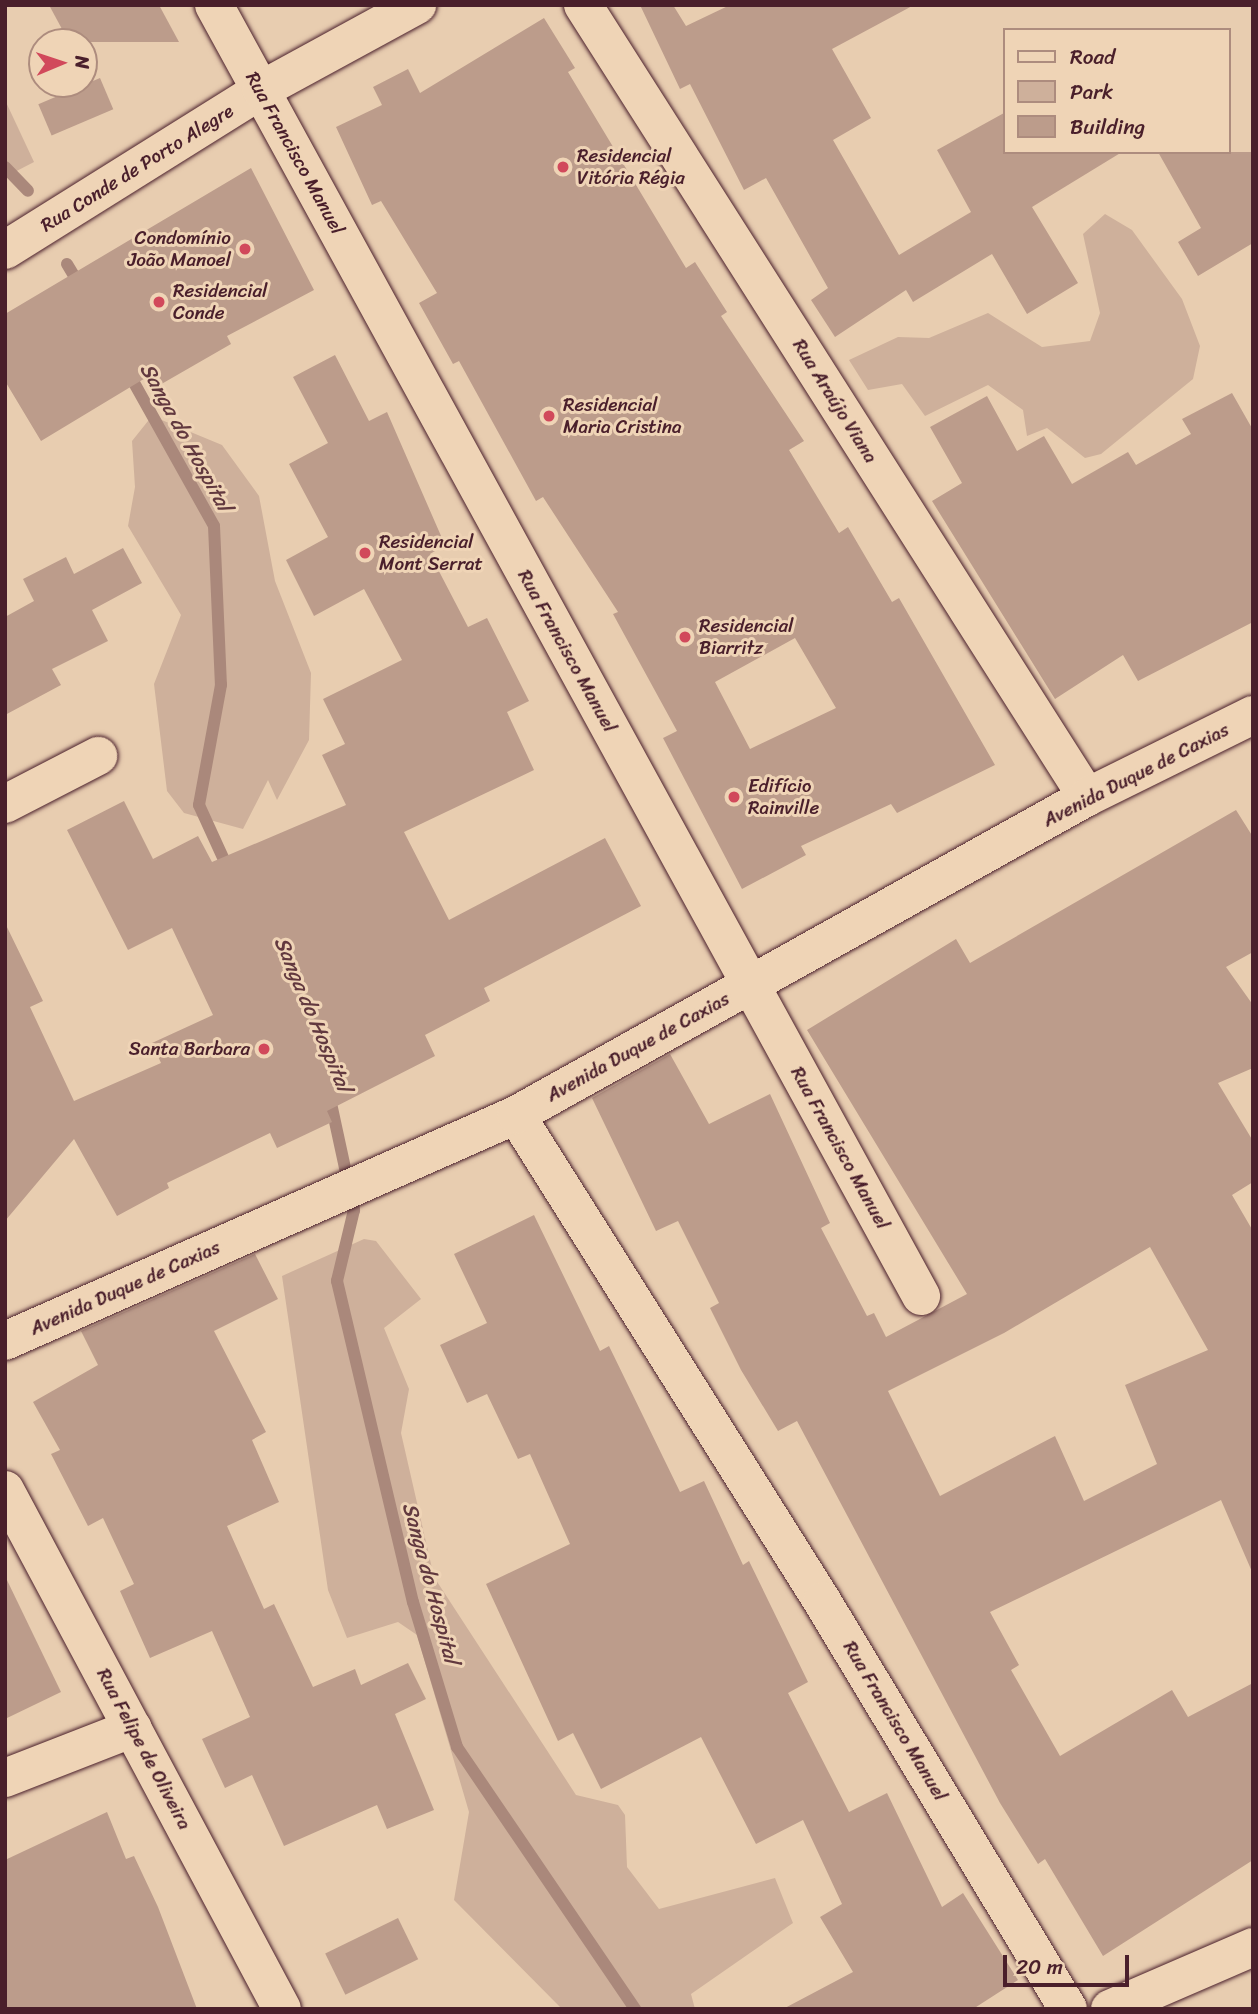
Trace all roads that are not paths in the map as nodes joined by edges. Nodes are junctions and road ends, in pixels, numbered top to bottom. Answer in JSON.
{"nodes":[{"id":1,"x":214,"y":5,"type":"edge"},
{"id":2,"x":417,"y":5,"type":"edge"},
{"id":3,"x":583,"y":5,"type":"edge"},
{"id":4,"x":261,"y":90,"type":"junction"},
{"id":5,"x":5,"y":250,"type":"edge"},
{"id":6,"x":1253,"y":715,"type":"edge"},
{"id":7,"x":98,"y":756,"type":"dead end"},
{"id":8,"x":1087,"y":797,"type":"junction"},
{"id":9,"x":5,"y":804,"type":"edge"},
{"id":10,"x":750,"y":985,"type":"junction"},
{"id":11,"x":516,"y":1115,"type":"junction"},
{"id":12,"x":921,"y":1296,"type":"dead end"},
{"id":13,"x":5,"y":1341,"type":"edge"},
{"id":14,"x":5,"y":1490,"type":"edge"},
{"id":15,"x":133,"y":1728,"type":"junction"},
{"id":16,"x":5,"y":1778,"type":"edge"},
{"id":17,"x":1253,"y":1947,"type":"edge"},
{"id":18,"x":282,"y":2009,"type":"edge"},
{"id":19,"x":1068,"y":2009,"type":"edge"},
{"id":20,"x":1110,"y":2009,"type":"edge"}],
"edges":[{"from":1,"to":4,"type":"street","name":"Rua Francisco Manuel"},
{"from":2,"to":4,"type":"street","name":"Rua Conde de Porto Alegre"},
{"from":3,"to":8,"type":"street","name":"Rua Araújo Viana"},
{"from":4,"to":5,"type":"street","name":"Rua Conde de Porto Alegre"},
{"from":4,"to":10,"type":"street","name":"Rua Francisco Manuel"},
{"from":6,"to":8,"type":"street","name":"Avenida Duque de Caxias"},
{"from":7,"to":9,"type":"street"},
{"from":8,"to":10,"type":"street","name":"Avenida Duque de Caxias"},
{"from":10,"to":11,"type":"street","name":"Avenida Duque de Caxias"},
{"from":10,"to":12,"type":"street","name":"Rua Francisco Manuel"},
{"from":11,"to":13,"type":"street","name":"Avenida Duque de Caxias"},
{"from":11,"to":19,"type":"street","name":"Rua Francisco Manuel"},
{"from":14,"to":15,"type":"street","name":"Rua Felipe de Oliveira"},
{"from":15,"to":16,"type":"street"},
{"from":15,"to":18,"type":"street","name":"Rua Felipe de Oliveira"},
{"from":17,"to":20,"type":"street"}]}
